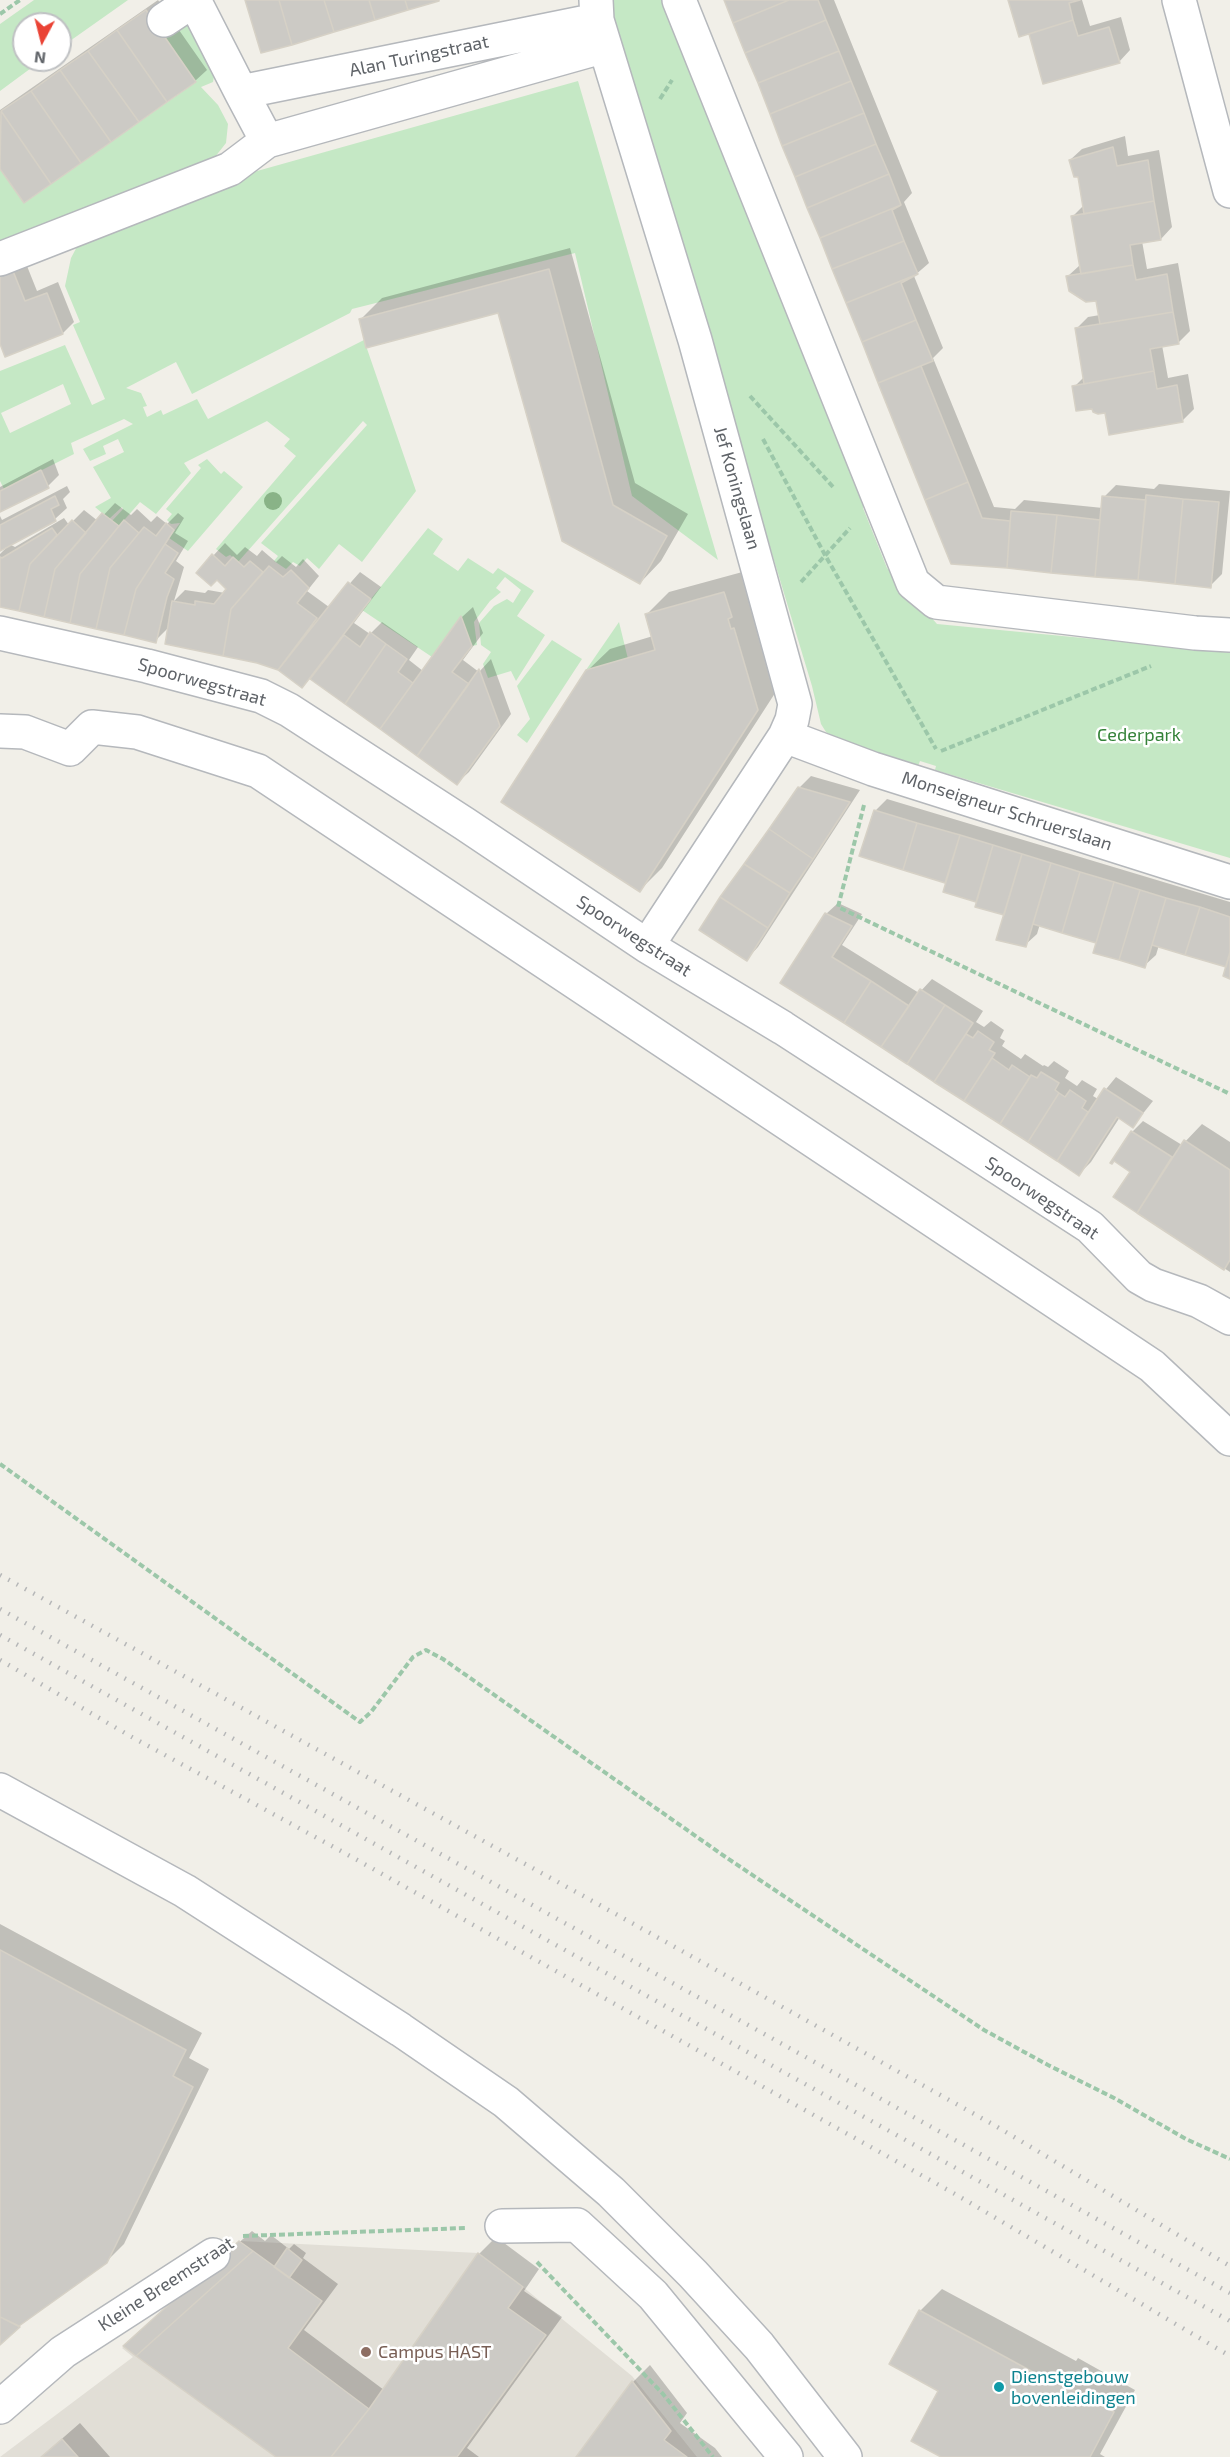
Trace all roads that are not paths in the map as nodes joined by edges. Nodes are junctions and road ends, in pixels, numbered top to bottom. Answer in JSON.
{"nodes":[{"id":1,"x":194,"y":0,"type":"edge"},
{"id":2,"x":679,"y":0,"type":"edge"},
{"id":3,"x":1179,"y":0,"type":"edge"},
{"id":4,"x":164,"y":20,"type":"dead end"},
{"id":5,"x":599,"y":22,"type":"edge"},
{"id":6,"x":241,"y":92,"type":"junction"},
{"id":7,"x":267,"y":141,"type":"junction"},
{"id":8,"x":1230,"y":191,"type":"edge"},
{"id":9,"x":0,"y":259,"type":"edge"},
{"id":10,"x":0,"y":633,"type":"edge"},
{"id":11,"x":1230,"y":635,"type":"edge"},
{"id":12,"x":0,"y":731,"type":"edge"},
{"id":13,"x":785,"y":736,"type":"junction"},
{"id":14,"x":1230,"y":882,"type":"edge"},
{"id":15,"x":647,"y":946,"type":"junction"},
{"id":16,"x":1230,"y":1318,"type":"edge"},
{"id":17,"x":1230,"y":1439,"type":"edge"},
{"id":18,"x":0,"y":1790,"type":"edge"},
{"id":19,"x":502,"y":2226,"type":"road end"},
{"id":20,"x":213,"y":2255,"type":"road end"},
{"id":21,"x":0,"y":2407,"type":"edge"},
{"id":22,"x":786,"y":2457,"type":"edge"},
{"id":23,"x":845,"y":2457,"type":"edge"}],
"edges":[{"from":1,"to":4,"type":"street"},
{"from":1,"to":6,"type":"street"},
{"from":2,"to":11,"type":"street"},
{"from":3,"to":8,"type":"street"},
{"from":5,"to":6,"type":"street","name":"Alan Turingstraat"},
{"from":5,"to":7,"type":"street","name":"Alan Turingstraat"},
{"from":5,"to":13,"type":"street","name":"Jef Koningslaan"},
{"from":6,"to":7,"type":"street"},
{"from":7,"to":9,"type":"street","name":"Alan Turingstraat"},
{"from":10,"to":15,"type":"street","name":"Spoorwegstraat"},
{"from":12,"to":17,"type":"street"},
{"from":13,"to":14,"type":"street","name":"Monseigneur Schruerslaan"},
{"from":13,"to":15,"type":"street","name":"Jef Koningslaan"},
{"from":15,"to":16,"type":"street","name":"Spoorwegstraat"},
{"from":18,"to":23,"type":"street"},
{"from":19,"to":22,"type":"street"},
{"from":20,"to":21,"type":"street","name":"Kleine Breemstraat"}]}
